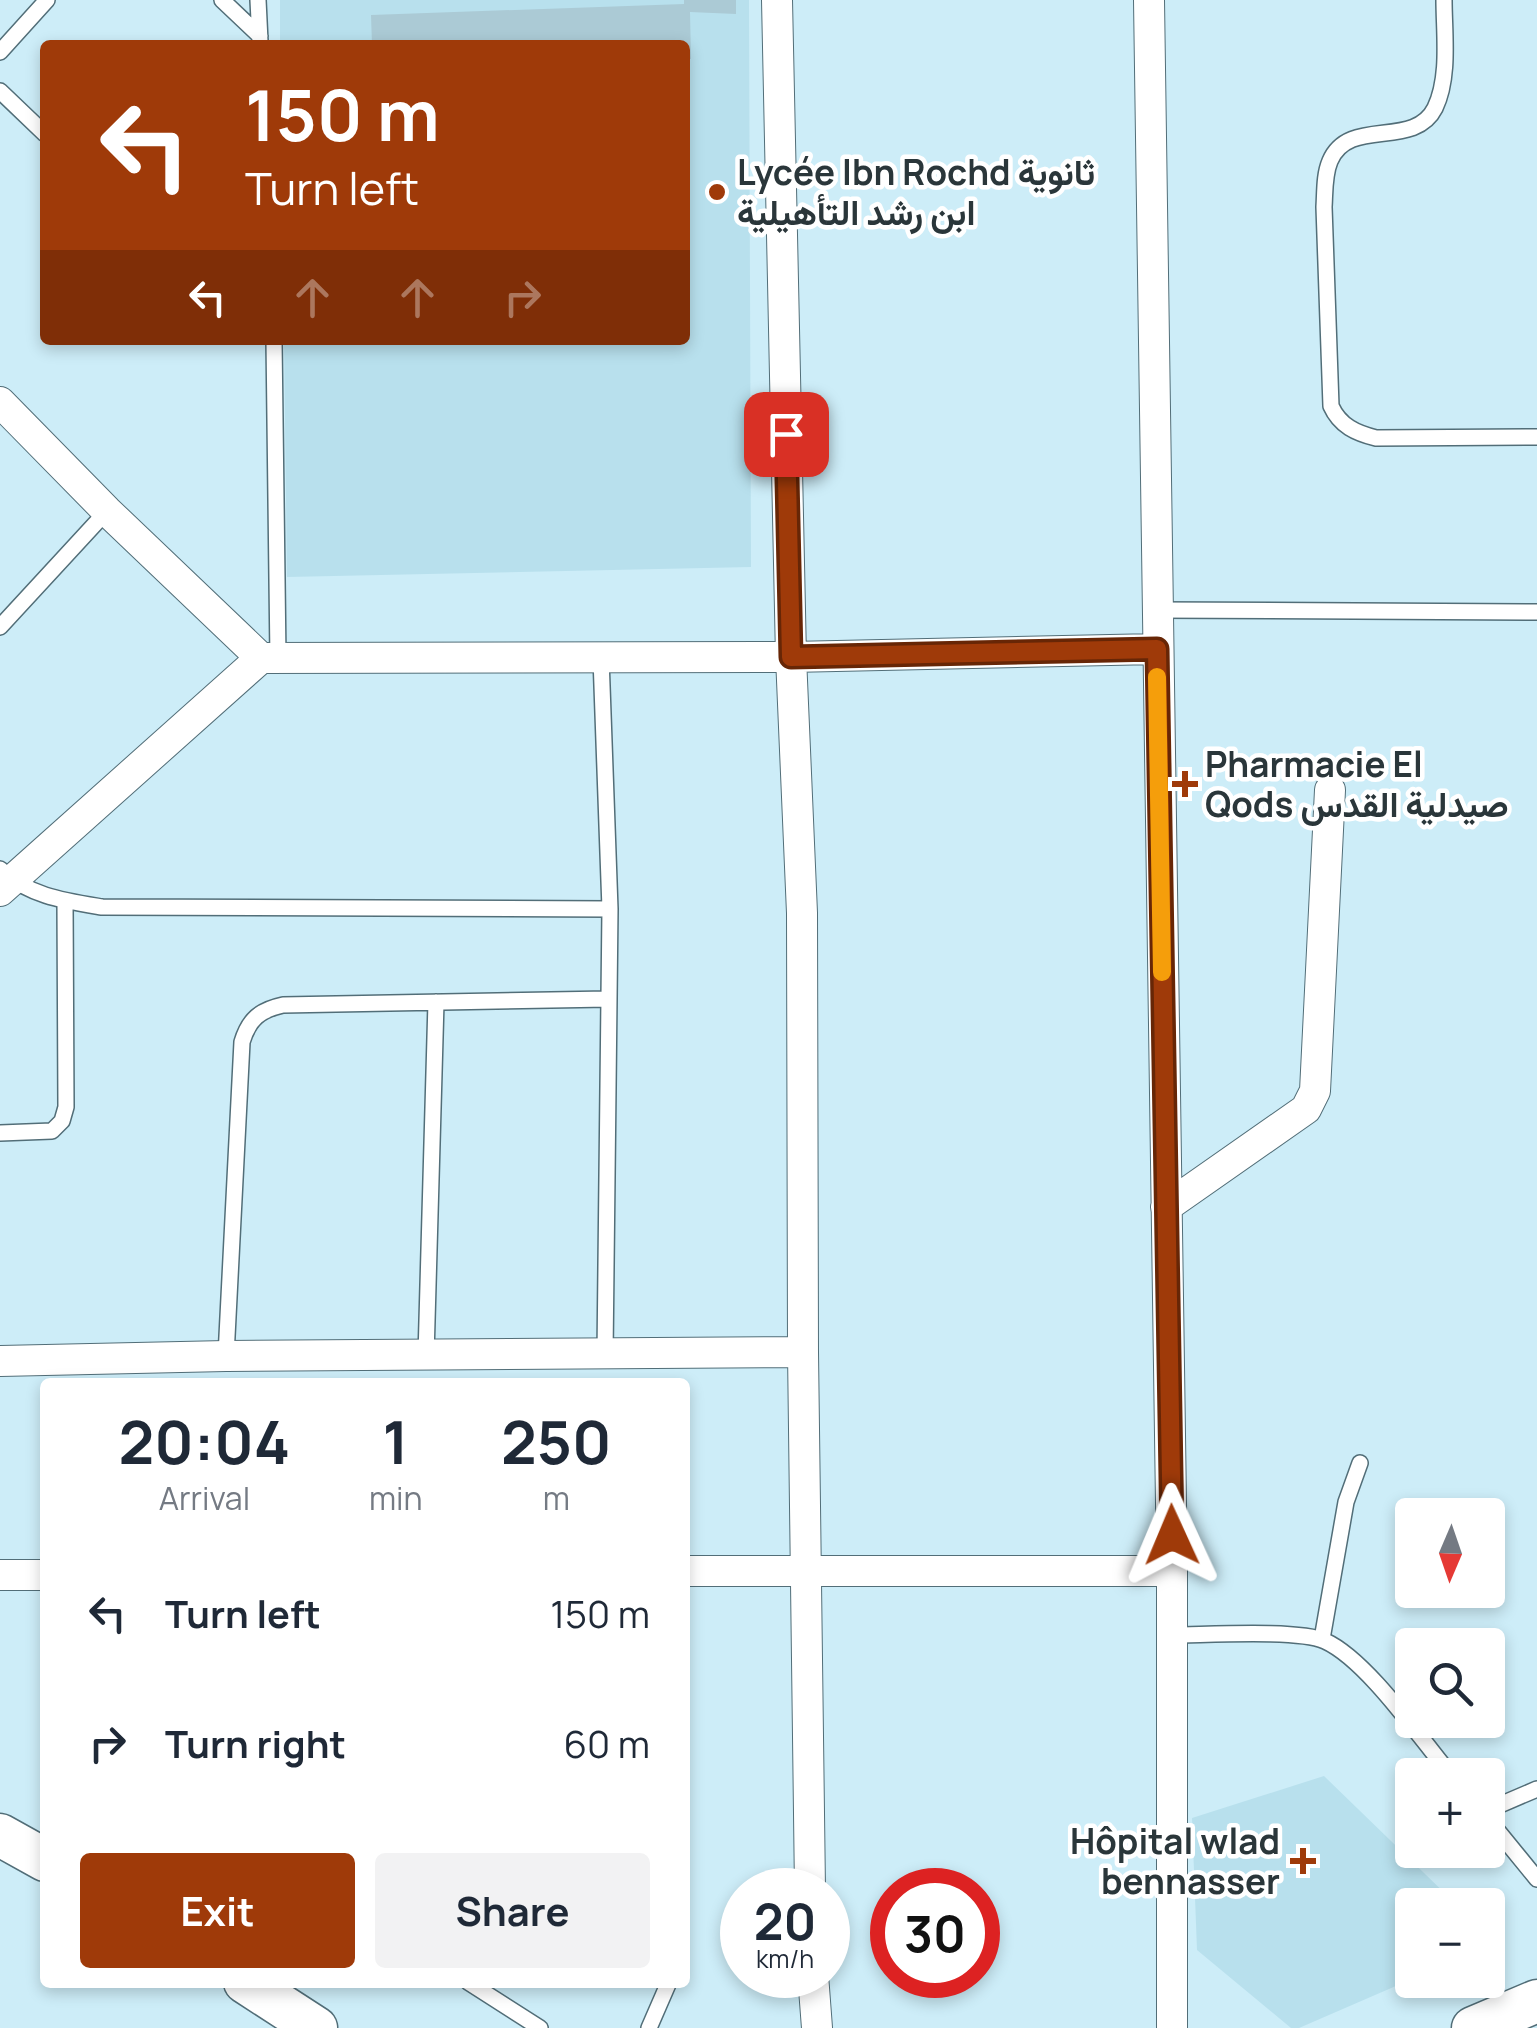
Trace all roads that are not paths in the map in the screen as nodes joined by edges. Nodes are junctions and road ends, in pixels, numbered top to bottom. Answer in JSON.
{"nodes":[{"id":1,"x":47,"y":0,"type":"edge"},
{"id":2,"x":222,"y":0,"type":"edge"},
{"id":3,"x":258,"y":0,"type":"edge"},
{"id":4,"x":777,"y":0,"type":"edge"},
{"id":5,"x":1148,"y":0,"type":"edge"},
{"id":6,"x":1444,"y":0,"type":"edge"},
{"id":7,"x":260,"y":40,"type":"edge"},
{"id":8,"x":0,"y":52,"type":"edge"},
{"id":9,"x":0,"y":91,"type":"edge"},
{"id":10,"x":40,"y":129,"type":"edge"},
{"id":11,"x":272,"y":345,"type":"edge"},
{"id":12,"x":0,"y":402,"type":"edge"},
{"id":13,"x":1537,"y":437,"type":"edge"},
{"id":14,"x":108,"y":511,"type":"junction"},
{"id":15,"x":1156,"y":610,"type":"junction"},
{"id":16,"x":1537,"y":612,"type":"edge"},
{"id":17,"x":0,"y":628,"type":"edge"},
{"id":18,"x":1157,"y":649,"type":"junction"},
{"id":19,"x":791,"y":657,"type":"junction"},
{"id":20,"x":270,"y":658,"type":"junction"},
{"id":21,"x":601,"y":658,"type":"junction"},
{"id":22,"x":1330,"y":790,"type":"dead end"},
{"id":23,"x":4,"y":880,"type":"edge"},
{"id":24,"x":65,"y":901,"type":"junction"},
{"id":25,"x":610,"y":909,"type":"junction"},
{"id":26,"x":608,"y":999,"type":"junction"},
{"id":27,"x":436,"y":1002,"type":"junction"},
{"id":28,"x":0,"y":1133,"type":"edge"},
{"id":29,"x":1166,"y":1206,"type":"junction"},
{"id":30,"x":802,"y":1352,"type":"junction"},
{"id":31,"x":226,"y":1356,"type":"junction"},
{"id":32,"x":0,"y":1361,"type":"edge"},
{"id":33,"x":426,"y":1369,"type":"edge"},
{"id":34,"x":606,"y":1369,"type":"edge"},
{"id":35,"x":1360,"y":1463,"type":"dead end"},
{"id":36,"x":806,"y":1570,"type":"junction"},
{"id":37,"x":690,"y":1571,"type":"edge"},
{"id":38,"x":1172,"y":1572,"type":"junction"},
{"id":39,"x":40,"y":1574,"type":"edge"},
{"id":40,"x":0,"y":1575,"type":"edge"},
{"id":41,"x":1172,"y":1635,"type":"junction"},
{"id":42,"x":1322,"y":1640,"type":"junction"},
{"id":43,"x":1437,"y":1758,"type":"edge"},
{"id":44,"x":1537,"y":1788,"type":"edge"},
{"id":45,"x":1505,"y":1802,"type":"edge"},
{"id":46,"x":0,"y":1835,"type":"edge"},
{"id":47,"x":1505,"y":1839,"type":"edge"},
{"id":48,"x":40,"y":1857,"type":"edge"},
{"id":49,"x":810,"y":1868,"type":"edge"},
{"id":50,"x":1537,"y":1879,"type":"edge"},
{"id":51,"x":253,"y":1988,"type":"edge"},
{"id":52,"x":477,"y":1988,"type":"edge"},
{"id":53,"x":668,"y":1988,"type":"edge"},
{"id":54,"x":815,"y":1998,"type":"edge"},
{"id":55,"x":1537,"y":2001,"type":"edge"},
{"id":56,"x":316,"y":2028,"type":"edge"},
{"id":57,"x":540,"y":2028,"type":"edge"},
{"id":58,"x":649,"y":2028,"type":"edge"},
{"id":59,"x":817,"y":2028,"type":"edge"},
{"id":60,"x":1172,"y":2028,"type":"edge"},
{"id":61,"x":1473,"y":2028,"type":"edge"}],
"edges":[{"from":1,"to":8,"type":"lane"},
{"from":2,"to":7,"type":"lane"},
{"from":3,"to":7,"type":"lane"},
{"from":4,"to":19,"type":"street"},
{"from":5,"to":15,"type":"street"},
{"from":6,"to":13,"type":"lane"},
{"from":9,"to":10,"type":"lane"},
{"from":11,"to":20,"type":"lane"},
{"from":12,"to":14,"type":"street"},
{"from":14,"to":17,"type":"lane"},
{"from":14,"to":20,"type":"street"},
{"from":15,"to":16,"type":"lane"},
{"from":15,"to":18,"type":"street"},
{"from":18,"to":19,"type":"street"},
{"from":18,"to":29,"type":"street"},
{"from":19,"to":21,"type":"street"},
{"from":19,"to":30,"type":"street"},
{"from":20,"to":21,"type":"street"},
{"from":20,"to":23,"type":"street"},
{"from":21,"to":25,"type":"lane"},
{"from":22,"to":29,"type":"street"},
{"from":23,"to":24,"type":"lane"},
{"from":24,"to":25,"type":"lane"},
{"from":24,"to":28,"type":"lane"},
{"from":25,"to":26,"type":"lane"},
{"from":26,"to":27,"type":"lane"},
{"from":26,"to":34,"type":"lane"},
{"from":27,"to":31,"type":"lane"},
{"from":27,"to":33,"type":"lane"},
{"from":29,"to":38,"type":"street"},
{"from":30,"to":34,"type":"street"},
{"from":30,"to":36,"type":"street"},
{"from":31,"to":32,"type":"street"},
{"from":31,"to":33,"type":"street"},
{"from":33,"to":34,"type":"street"},
{"from":35,"to":42,"type":"lane"},
{"from":36,"to":37,"type":"street"},
{"from":36,"to":38,"type":"street"},
{"from":36,"to":49,"type":"street"},
{"from":38,"to":41,"type":"street"},
{"from":39,"to":40,"type":"street"},
{"from":41,"to":42,"type":"lane"},
{"from":41,"to":60,"type":"street"},
{"from":42,"to":43,"type":"lane"},
{"from":44,"to":45,"type":"lane"},
{"from":46,"to":48,"type":"main road"},
{"from":47,"to":50,"type":"lane"},
{"from":51,"to":56,"type":"main road"},
{"from":52,"to":57,"type":"lane"},
{"from":53,"to":58,"type":"lane"},
{"from":54,"to":59,"type":"street"},
{"from":55,"to":61,"type":"main road"}]}
